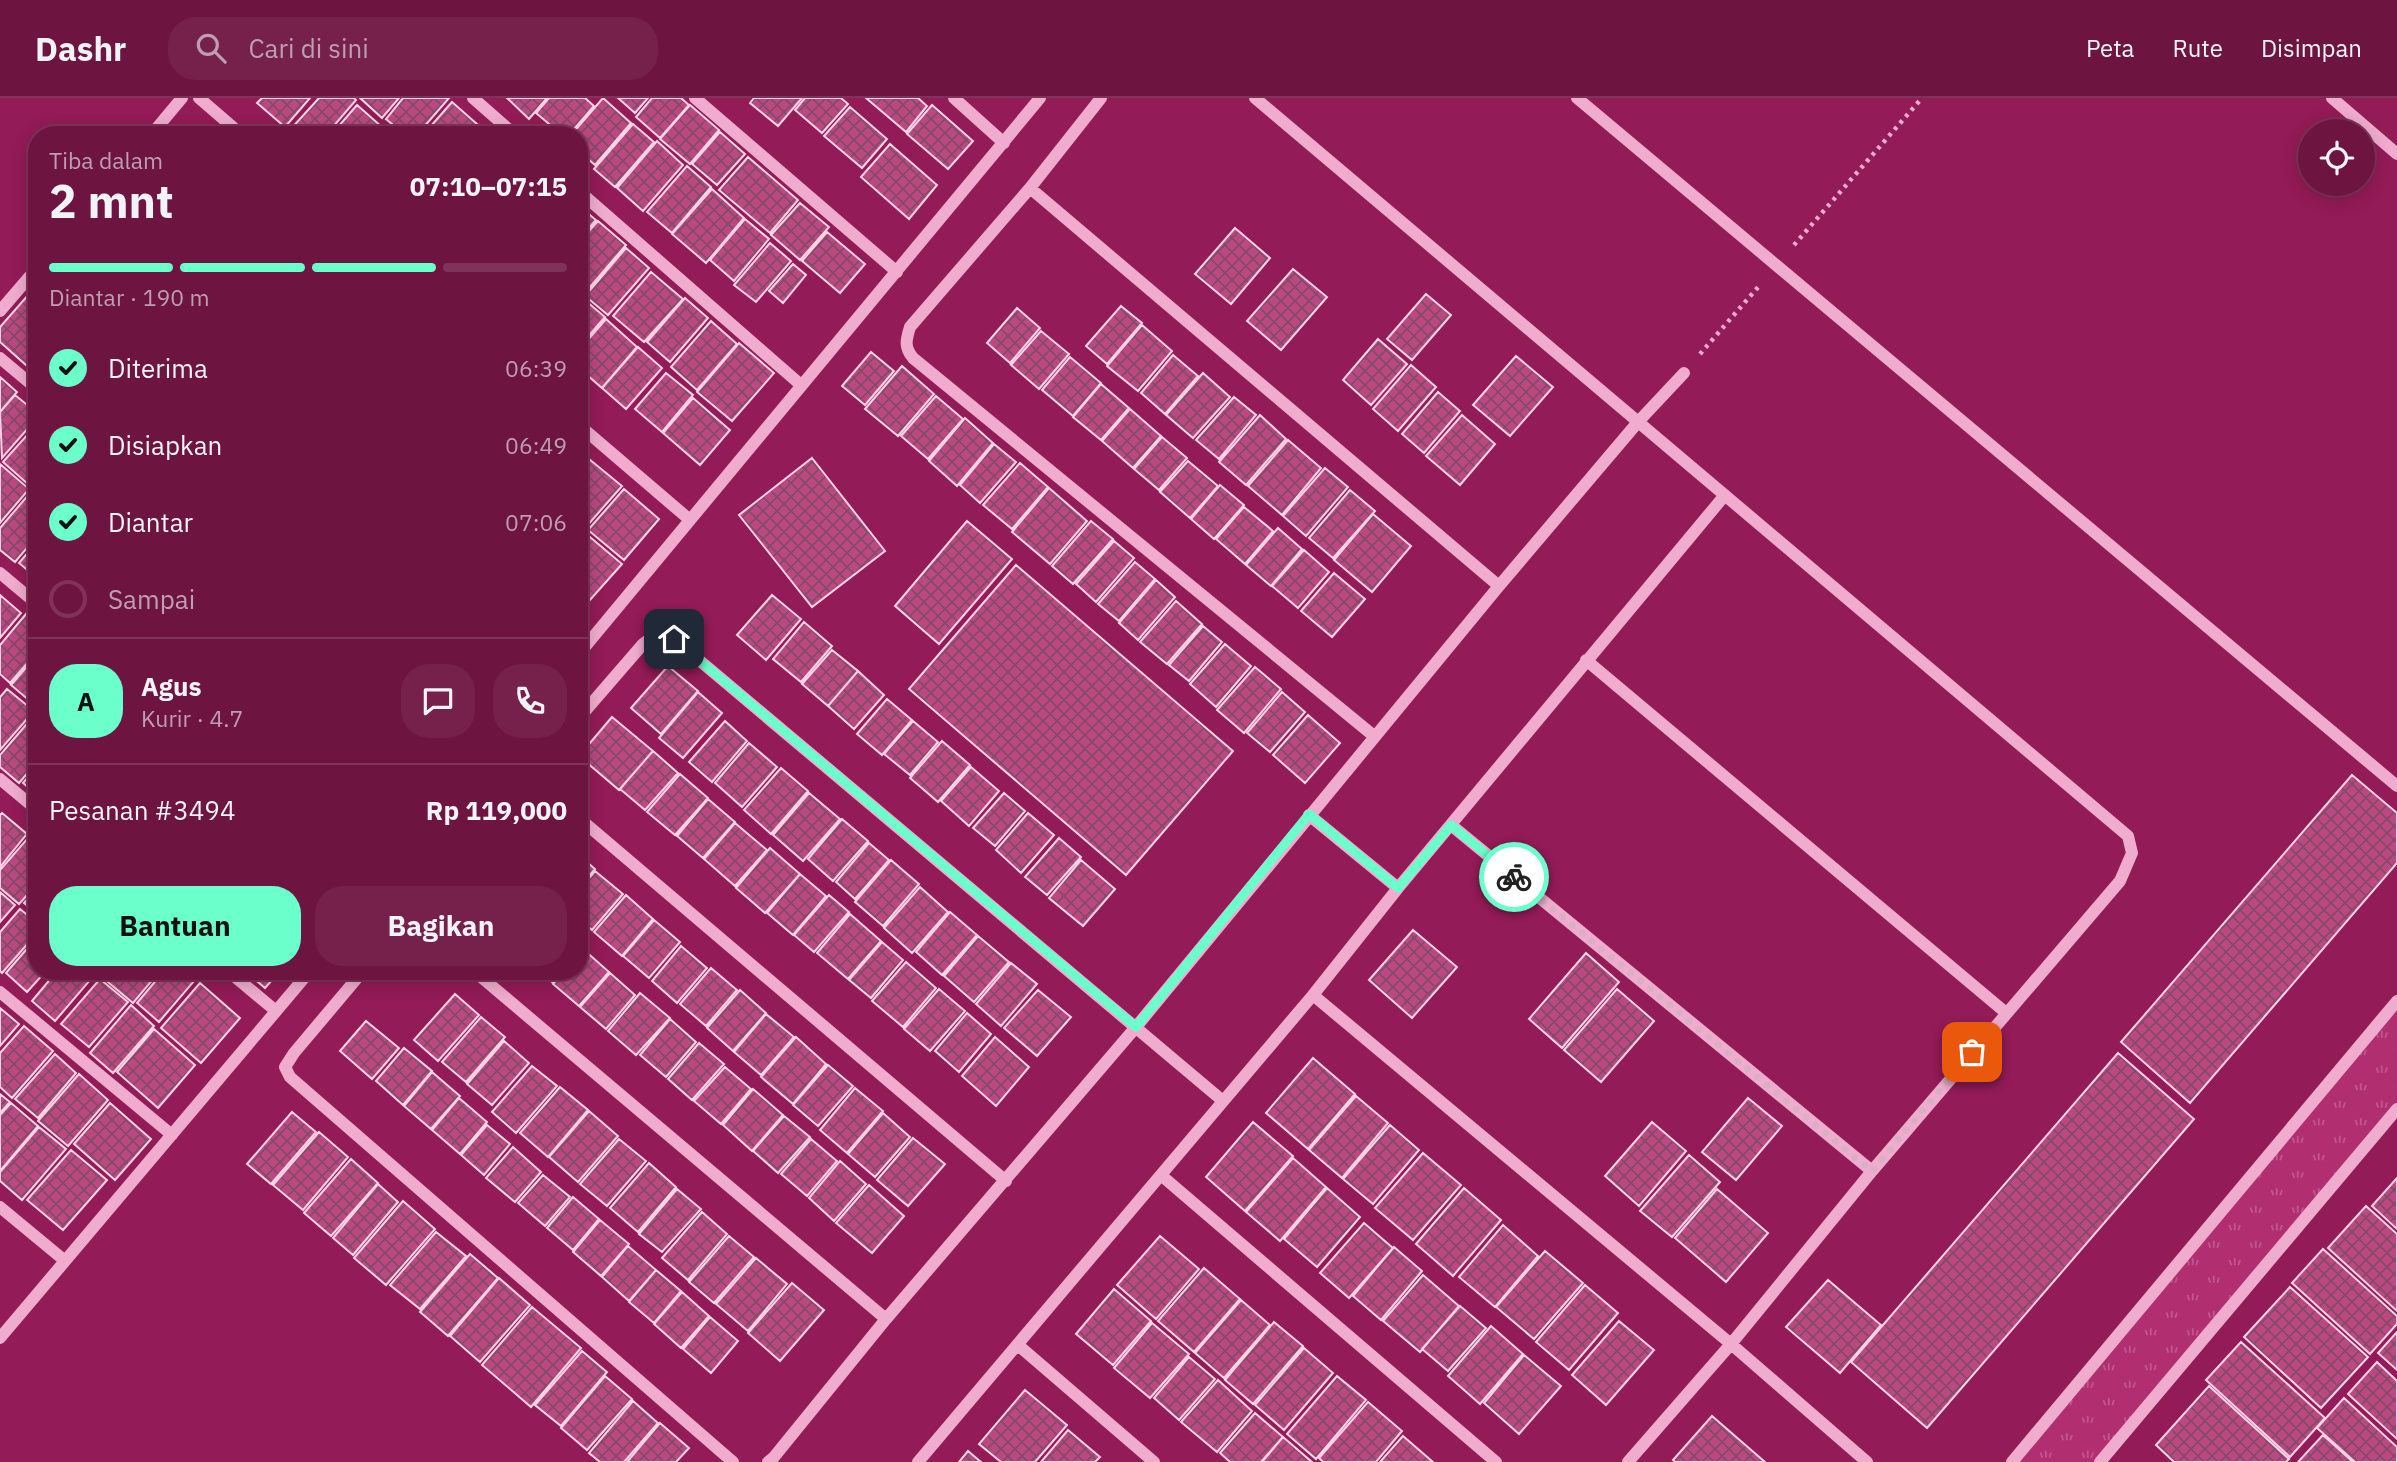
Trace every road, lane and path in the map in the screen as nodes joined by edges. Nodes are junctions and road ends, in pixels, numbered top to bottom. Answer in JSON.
{"nodes":[{"id":1,"x":182,"y":98,"type":"edge"},
{"id":2,"x":199,"y":98,"type":"edge"},
{"id":3,"x":473,"y":98,"type":"edge"},
{"id":4,"x":695,"y":98,"type":"edge"},
{"id":5,"x":954,"y":98,"type":"edge"},
{"id":6,"x":1040,"y":98,"type":"edge"},
{"id":7,"x":1101,"y":98,"type":"edge"},
{"id":8,"x":1255,"y":98,"type":"edge"},
{"id":9,"x":1577,"y":98,"type":"edge"},
{"id":10,"x":1922,"y":98,"type":"edge"},
{"id":11,"x":2332,"y":98,"type":"edge"},
{"id":12,"x":158,"y":126,"type":"edge"},
{"id":13,"x":232,"y":126,"type":"edge"},
{"id":14,"x":505,"y":126,"type":"edge"},
{"id":15,"x":1004,"y":143,"type":"junction"},
{"id":16,"x":2397,"y":155,"type":"edge"},
{"id":17,"x":1030,"y":188,"type":"junction"},
{"id":18,"x":588,"y":199,"type":"edge"},
{"id":19,"x":1791,"y":249,"type":"dead end"},
{"id":20,"x":1777,"y":265,"type":"junction"},
{"id":21,"x":897,"y":272,"type":"junction"},
{"id":22,"x":28,"y":278,"type":"edge"},
{"id":23,"x":0,"y":311,"type":"edge"},
{"id":24,"x":0,"y":358,"type":"edge"},
{"id":25,"x":1684,"y":373,"type":"joint"},
{"id":26,"x":28,"y":381,"type":"edge"},
{"id":27,"x":801,"y":385,"type":"junction"},
{"id":28,"x":1638,"y":422,"type":"junction"},
{"id":29,"x":588,"y":433,"type":"edge"},
{"id":30,"x":1725,"y":495,"type":"junction"},
{"id":31,"x":690,"y":520,"type":"junction"},
{"id":32,"x":0,"y":573,"type":"edge"},
{"id":33,"x":1499,"y":586,"type":"junction"},
{"id":34,"x":28,"y":596,"type":"edge"},
{"id":35,"x":588,"y":638,"type":"edge"},
{"id":36,"x":1586,"y":660,"type":"junction"},
{"id":37,"x":588,"y":708,"type":"edge"},
{"id":38,"x":1374,"y":736,"type":"junction"},
{"id":39,"x":0,"y":779,"type":"edge"},
{"id":40,"x":2397,"y":786,"type":"edge"},
{"id":41,"x":28,"y":802,"type":"edge"},
{"id":42,"x":1309,"y":814,"type":"junction"},
{"id":43,"x":1451,"y":825,"type":"junction"},
{"id":44,"x":588,"y":826,"type":"edge"},
{"id":45,"x":1398,"y":888,"type":"junction"},
{"id":46,"x":239,"y":980,"type":"edge"},
{"id":47,"x":302,"y":980,"type":"edge"},
{"id":48,"x":355,"y":980,"type":"edge"},
{"id":49,"x":485,"y":980,"type":"edge"},
{"id":50,"x":0,"y":992,"type":"edge"},
{"id":51,"x":1313,"y":995,"type":"junction"},
{"id":52,"x":2397,"y":1001,"type":"edge"},
{"id":53,"x":276,"y":1011,"type":"junction"},
{"id":54,"x":2005,"y":1012,"type":"junction"},
{"id":55,"x":1136,"y":1027,"type":"junction"},
{"id":56,"x":1223,"y":1101,"type":"junction"},
{"id":57,"x":2397,"y":1109,"type":"edge"},
{"id":58,"x":172,"y":1135,"type":"junction"},
{"id":59,"x":1872,"y":1171,"type":"junction"},
{"id":60,"x":1162,"y":1176,"type":"junction"},
{"id":61,"x":1006,"y":1181,"type":"junction"},
{"id":62,"x":0,"y":1207,"type":"edge"},
{"id":63,"x":64,"y":1260,"type":"junction"},
{"id":64,"x":886,"y":1319,"type":"junction"},
{"id":65,"x":0,"y":1337,"type":"edge"},
{"id":66,"x":1731,"y":1344,"type":"junction"},
{"id":67,"x":1018,"y":1345,"type":"junction"},
{"id":68,"x":2104,"y":1461,"type":"edge"},
{"id":69,"x":733,"y":1462,"type":"edge"},
{"id":70,"x":768,"y":1462,"type":"edge"},
{"id":71,"x":918,"y":1462,"type":"edge"},
{"id":72,"x":1154,"y":1462,"type":"edge"},
{"id":73,"x":1496,"y":1462,"type":"edge"},
{"id":74,"x":1628,"y":1462,"type":"edge"},
{"id":75,"x":1867,"y":1462,"type":"edge"},
{"id":76,"x":2012,"y":1462,"type":"edge"}],
"edges":[{"from":1,"to":12,"type":"street"},
{"from":2,"to":13,"type":"street"},
{"from":3,"to":14,"type":"street"},
{"from":4,"to":21,"type":"street"},
{"from":5,"to":15,"type":"street"},
{"from":6,"to":15,"type":"street"},
{"from":7,"to":17,"type":"street"},
{"from":8,"to":28,"type":"street"},
{"from":9,"to":20,"type":"street"},
{"from":10,"to":19,"type":"path"},
{"from":11,"to":16,"type":"street"},
{"from":15,"to":21,"type":"street"},
{"from":17,"to":33,"type":"street"},
{"from":17,"to":38,"type":"street"},
{"from":18,"to":27,"type":"street"},
{"from":20,"to":25,"type":"path"},
{"from":20,"to":40,"type":"street"},
{"from":21,"to":27,"type":"street"},
{"from":22,"to":23,"type":"street"},
{"from":24,"to":26,"type":"street"},
{"from":25,"to":28,"type":"street"},
{"from":27,"to":31,"type":"street"},
{"from":28,"to":30,"type":"street"},
{"from":28,"to":33,"type":"street"},
{"from":29,"to":31,"type":"street"},
{"from":30,"to":36,"type":"street"},
{"from":30,"to":54,"type":"street"},
{"from":31,"to":35,"type":"street"},
{"from":32,"to":34,"type":"street"},
{"from":33,"to":38,"type":"street"},
{"from":36,"to":43,"type":"street"},
{"from":36,"to":54,"type":"street"},
{"from":37,"to":55,"type":"street"},
{"from":38,"to":42,"type":"street"},
{"from":39,"to":41,"type":"street"},
{"from":42,"to":45,"type":"street"},
{"from":42,"to":55,"type":"street"},
{"from":43,"to":45,"type":"street"},
{"from":43,"to":59,"type":"street"},
{"from":44,"to":61,"type":"street"},
{"from":45,"to":51,"type":"street"},
{"from":46,"to":53,"type":"street"},
{"from":47,"to":53,"type":"street"},
{"from":48,"to":69,"type":"street"},
{"from":49,"to":64,"type":"street"},
{"from":50,"to":58,"type":"street"},
{"from":51,"to":56,"type":"street"},
{"from":51,"to":66,"type":"street"},
{"from":52,"to":76,"type":"street"},
{"from":53,"to":58,"type":"street"},
{"from":54,"to":59,"type":"street"},
{"from":55,"to":56,"type":"street"},
{"from":55,"to":61,"type":"street"},
{"from":56,"to":60,"type":"street"},
{"from":57,"to":68,"type":"street"},
{"from":58,"to":63,"type":"street"},
{"from":59,"to":66,"type":"street"},
{"from":60,"to":67,"type":"street"},
{"from":60,"to":73,"type":"street"},
{"from":61,"to":64,"type":"street"},
{"from":62,"to":63,"type":"street"},
{"from":63,"to":65,"type":"street"},
{"from":64,"to":70,"type":"street"},
{"from":66,"to":74,"type":"street"},
{"from":66,"to":75,"type":"street"},
{"from":67,"to":71,"type":"street"},
{"from":67,"to":72,"type":"street"}]}
